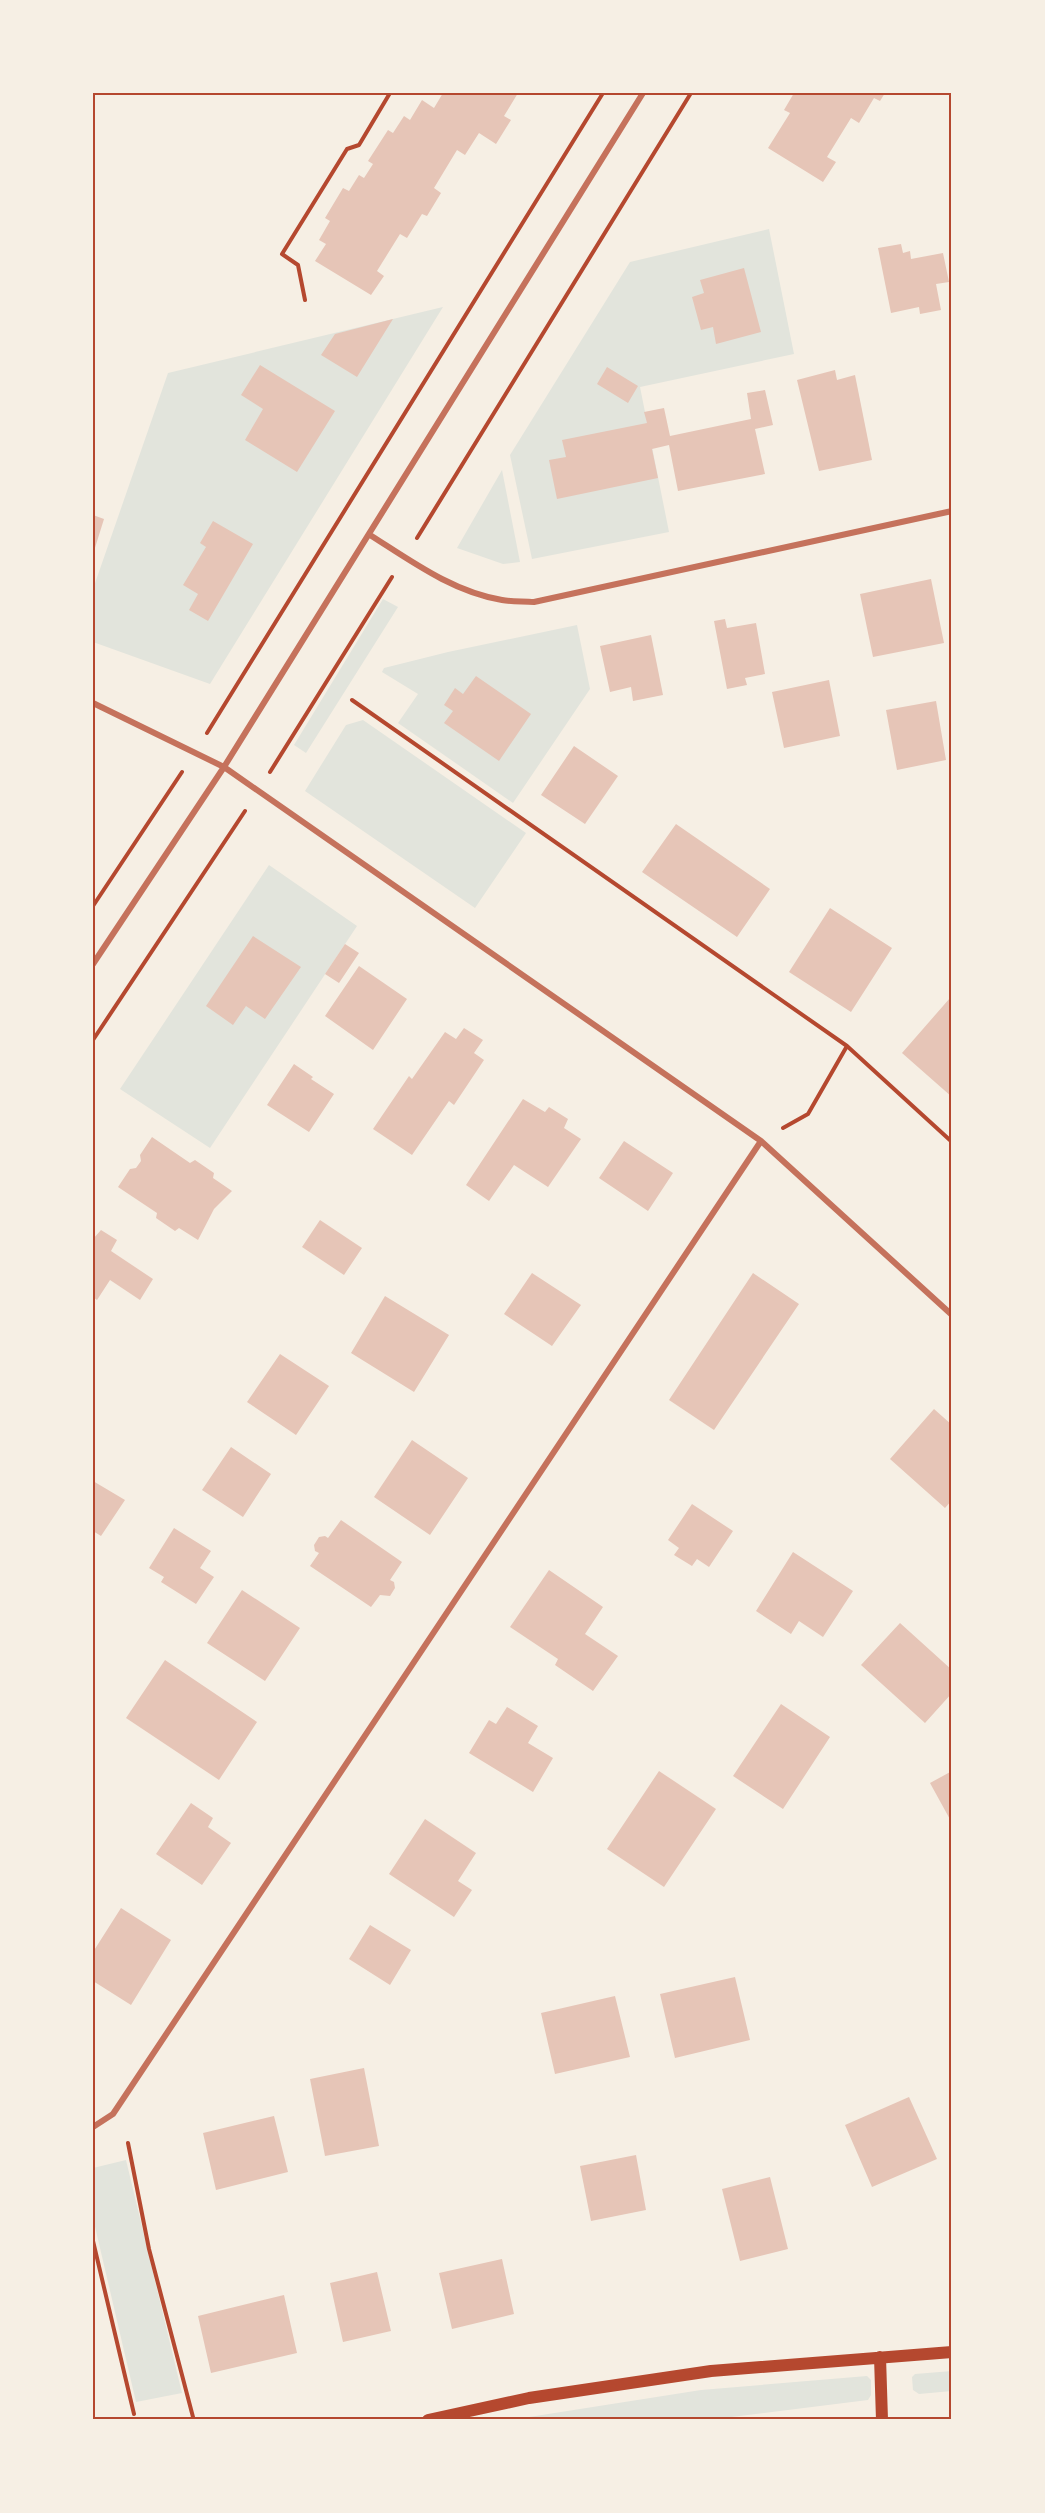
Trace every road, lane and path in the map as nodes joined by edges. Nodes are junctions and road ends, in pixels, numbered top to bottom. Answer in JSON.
{"nodes":[{"id":1,"x":390,"y":93,"type":"edge"},
{"id":2,"x":603,"y":93,"type":"edge"},
{"id":3,"x":643,"y":93,"type":"edge"},
{"id":4,"x":691,"y":93,"type":"edge"},
{"id":5,"x":305,"y":300,"type":"dead end"},
{"id":6,"x":952,"y":512,"type":"edge"},
{"id":7,"x":431,"y":516,"type":"dead end"},
{"id":8,"x":370,"y":536,"type":"junction"},
{"id":9,"x":380,"y":597,"type":"dead end"},
{"id":10,"x":352,"y":700,"type":"dead end"},
{"id":11,"x":93,"y":703,"type":"edge"},
{"id":12,"x":226,"y":704,"type":"dead end"},
{"id":13,"x":289,"y":743,"type":"dead end"},
{"id":14,"x":224,"y":767,"type":"junction"},
{"id":15,"x":150,"y":821,"type":"dead end"},
{"id":16,"x":227,"y":838,"type":"dead end"},
{"id":17,"x":93,"y":906,"type":"edge"},
{"id":18,"x":93,"y":964,"type":"edge"},
{"id":19,"x":93,"y":1041,"type":"edge"},
{"id":20,"x":847,"y":1046,"type":"junction"},
{"id":21,"x":761,"y":1142,"type":"junction"},
{"id":22,"x":952,"y":1142,"type":"edge"},
{"id":23,"x":952,"y":1315,"type":"edge"},
{"id":24,"x":93,"y":2127,"type":"edge"},
{"id":25,"x":128,"y":2142,"type":"dead end"},
{"id":26,"x":93,"y":2241,"type":"edge"},
{"id":27,"x":952,"y":2352,"type":"edge"},
{"id":28,"x":880,"y":2357,"type":"junction"},
{"id":29,"x":134,"y":2414,"type":"dead end"},
{"id":30,"x":193,"y":2417,"type":"dead end"},
{"id":31,"x":428,"y":2420,"type":"edge"},
{"id":32,"x":882,"y":2420,"type":"edge"}],
"edges":[{"from":1,"to":5,"type":"path"},
{"from":2,"to":12,"type":"path"},
{"from":3,"to":8,"type":"street"},
{"from":4,"to":7,"type":"path"},
{"from":6,"to":8,"type":"street"},
{"from":8,"to":14,"type":"street"},
{"from":9,"to":13,"type":"path"},
{"from":10,"to":20,"type":"path"},
{"from":11,"to":14,"type":"street"},
{"from":14,"to":18,"type":"street"},
{"from":14,"to":21,"type":"street"},
{"from":15,"to":17,"type":"path"},
{"from":16,"to":19,"type":"path"},
{"from":20,"to":21,"type":"path"},
{"from":20,"to":22,"type":"path"},
{"from":21,"to":23,"type":"street"},
{"from":21,"to":24,"type":"street"},
{"from":25,"to":30,"type":"path"},
{"from":26,"to":29,"type":"path"},
{"from":27,"to":28,"type":"main road"},
{"from":28,"to":31,"type":"main road"},
{"from":28,"to":32,"type":"main road"}]}
